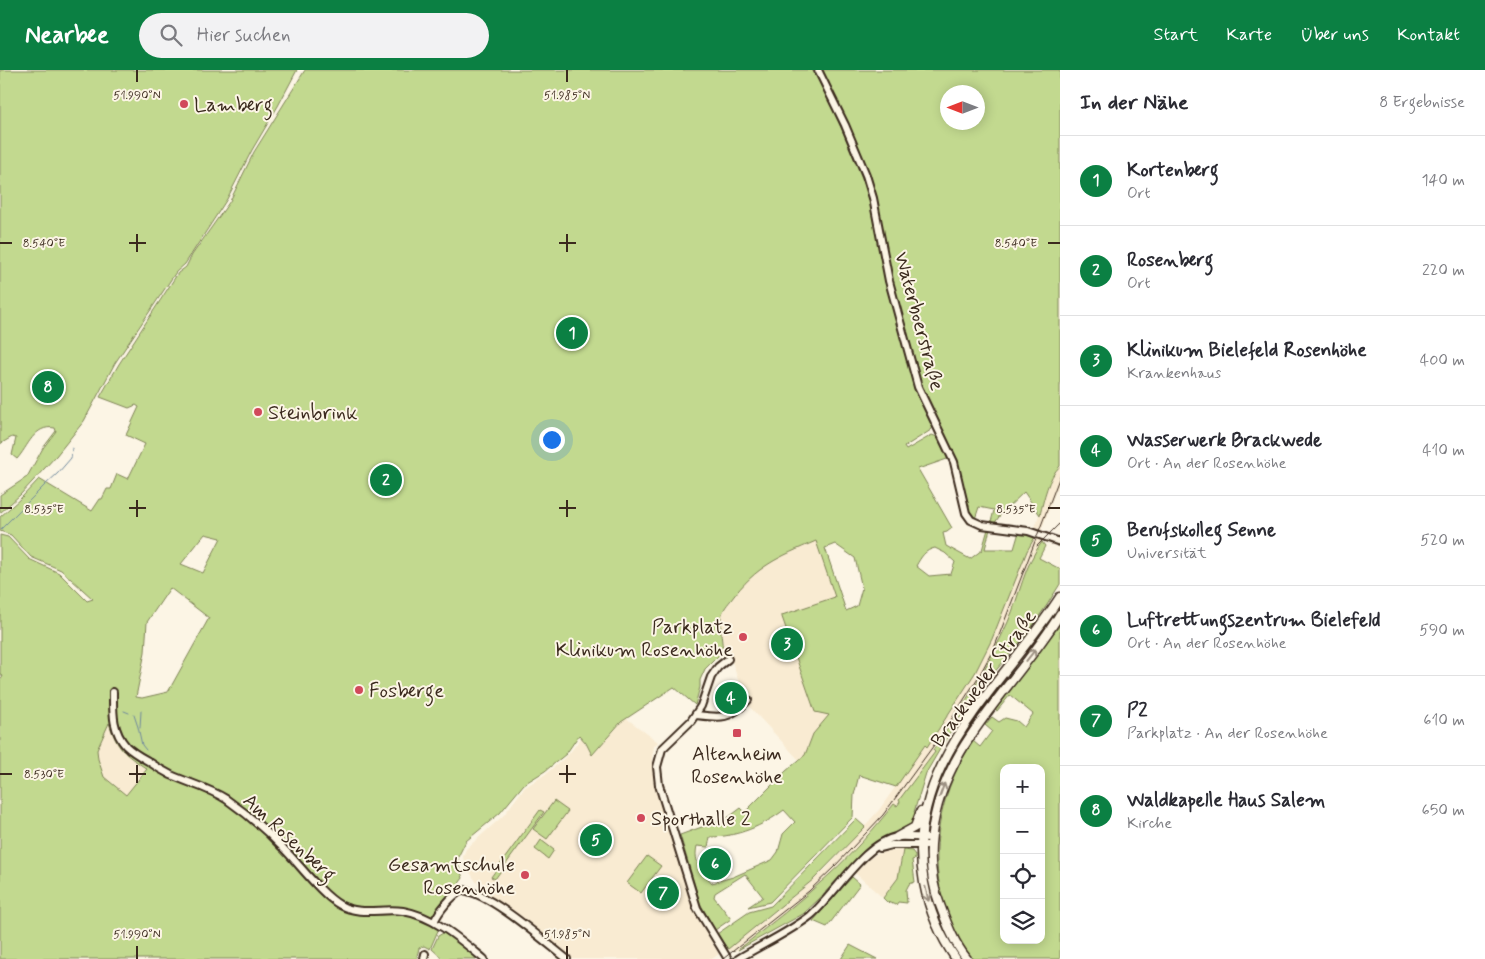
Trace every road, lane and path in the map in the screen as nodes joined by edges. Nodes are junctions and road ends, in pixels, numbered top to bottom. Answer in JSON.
{"nodes":[{"id":1,"x":818,"y":70,"type":"edge"},
{"id":2,"x":1060,"y":542,"type":"edge"},
{"id":3,"x":1060,"y":597,"type":"edge"},
{"id":4,"x":1060,"y":614,"type":"edge"},
{"id":5,"x":728,"y":659,"type":"dead end"},
{"id":6,"x":113,"y":692,"type":"dead end"},
{"id":7,"x":748,"y":700,"type":"dead end"},
{"id":8,"x":696,"y":715,"type":"junction"},
{"id":9,"x":940,"y":766,"type":"junction"},
{"id":10,"x":897,"y":837,"type":"junction"},
{"id":11,"x":921,"y":841,"type":"junction"},
{"id":12,"x":931,"y":842,"type":"junction"},
{"id":13,"x":867,"y":855,"type":"junction"},
{"id":14,"x":434,"y":922,"type":"junction"},
{"id":15,"x":484,"y":959,"type":"edge"},
{"id":16,"x":567,"y":959,"type":"edge"},
{"id":17,"x":728,"y":959,"type":"edge"},
{"id":18,"x":738,"y":959,"type":"edge"},
{"id":19,"x":956,"y":959,"type":"edge"},
{"id":20,"x":967,"y":959,"type":"edge"}],
"edges":[{"from":1,"to":2,"type":"street","name":"Waterboerstraße"},
{"from":3,"to":9,"type":"main road","name":"Brackweder Straße"},
{"from":12,"to":4,"type":"main road","name":"Brackweder Straße","one_way":true},
{"from":5,"to":8,"type":"street"},
{"from":6,"to":14,"type":"street","name":"Am Rosenberg"},
{"from":7,"to":8,"type":"street"},
{"from":8,"to":17,"type":"street"},
{"from":9,"to":10,"type":"main road"},
{"from":9,"to":11,"type":"main road","name":"Brackweder Straße"},
{"from":10,"to":11,"type":"street"},
{"from":10,"to":13,"type":"street"},
{"from":11,"to":12,"type":"street"},
{"from":11,"to":13,"type":"street"},
{"from":11,"to":19,"type":"main road","name":"Brackweder Straße","one_way":true},
{"from":12,"to":20,"type":"main road","name":"Brackweder Straße"},
{"from":13,"to":18,"type":"street"},
{"from":14,"to":15,"type":"street","name":"Am Rosenberg"},
{"from":14,"to":16,"type":"street"}]}
